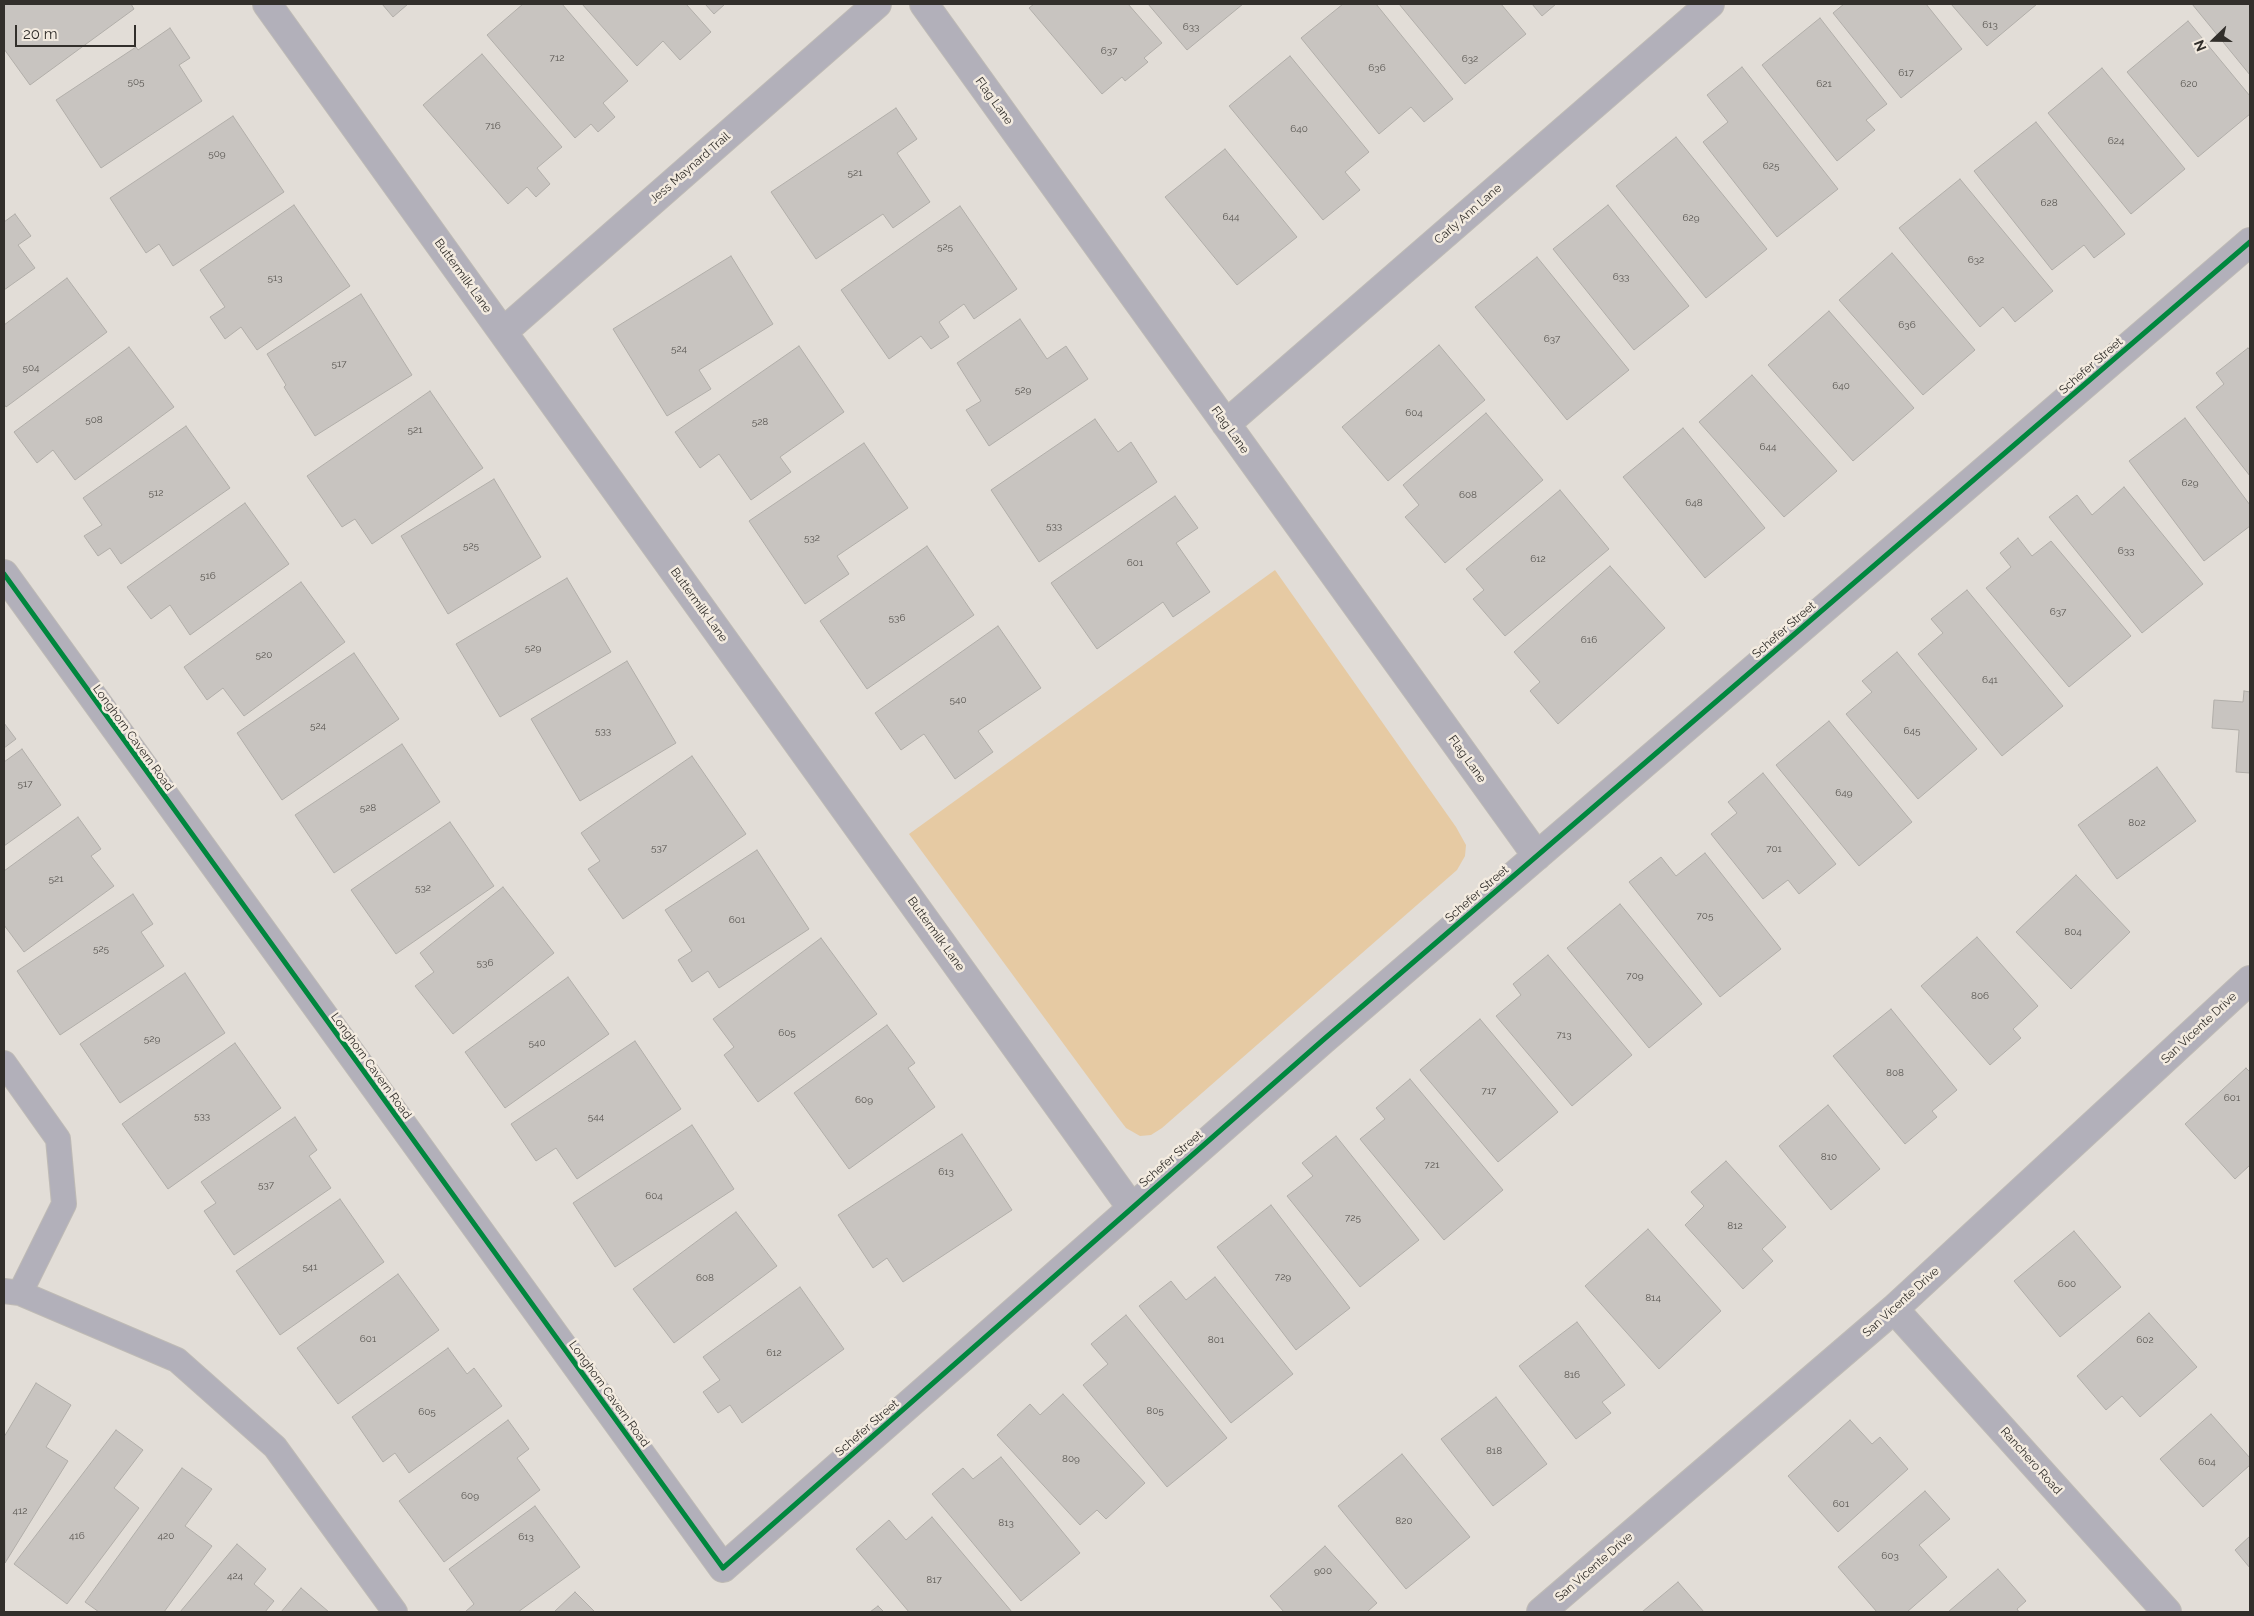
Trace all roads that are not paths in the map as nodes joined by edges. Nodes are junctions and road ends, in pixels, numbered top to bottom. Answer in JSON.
{"nodes":[{"id":1,"x":267,"y":4,"type":"edge"},
{"id":2,"x":877,"y":4,"type":"edge"},
{"id":3,"x":924,"y":4,"type":"edge"},
{"id":4,"x":1710,"y":4,"type":"edge"},
{"id":5,"x":2250,"y":242,"type":"edge"},
{"id":6,"x":503,"y":332,"type":"junction"},
{"id":7,"x":1226,"y":424,"type":"junction"},
{"id":8,"x":4,"y":574,"type":"edge"},
{"id":9,"x":1537,"y":856,"type":"junction"},
{"id":10,"x":2250,"y":980,"type":"edge"},
{"id":11,"x":4,"y":1063,"type":"edge"},
{"id":12,"x":1132,"y":1207,"type":"junction"},
{"id":13,"x":12,"y":1292,"type":"edge"},
{"id":14,"x":1894,"y":1309,"type":"junction"},
{"id":15,"x":723,"y":1568,"type":"joint"},
{"id":16,"x":395,"y":1612,"type":"edge"},
{"id":17,"x":1541,"y":1612,"type":"edge"},
{"id":18,"x":2167,"y":1612,"type":"edge"}],
"edges":[{"from":1,"to":6,"type":"street","name":"Buttermilk Lane"},
{"from":2,"to":6,"type":"street","name":"Jess Maynard Trail"},
{"from":3,"to":7,"type":"street","name":"Flag Lane"},
{"from":4,"to":7,"type":"street","name":"Carly Ann Lane"},
{"from":5,"to":9,"type":"street","name":"Schefer Street"},
{"from":6,"to":12,"type":"street","name":"Buttermilk Lane"},
{"from":7,"to":9,"type":"street","name":"Flag Lane"},
{"from":8,"to":15,"type":"street","name":"Longhorn Cavern Road"},
{"from":9,"to":12,"type":"street","name":"Schefer Street"},
{"from":10,"to":14,"type":"street","name":"San Vicente Drive"},
{"from":11,"to":13,"type":"lane"},
{"from":12,"to":15,"type":"street","name":"Schefer Street"},
{"from":13,"to":16,"type":"lane"},
{"from":14,"to":17,"type":"street","name":"San Vicente Drive"},
{"from":14,"to":18,"type":"street","name":"Ranchero Road"}]}
